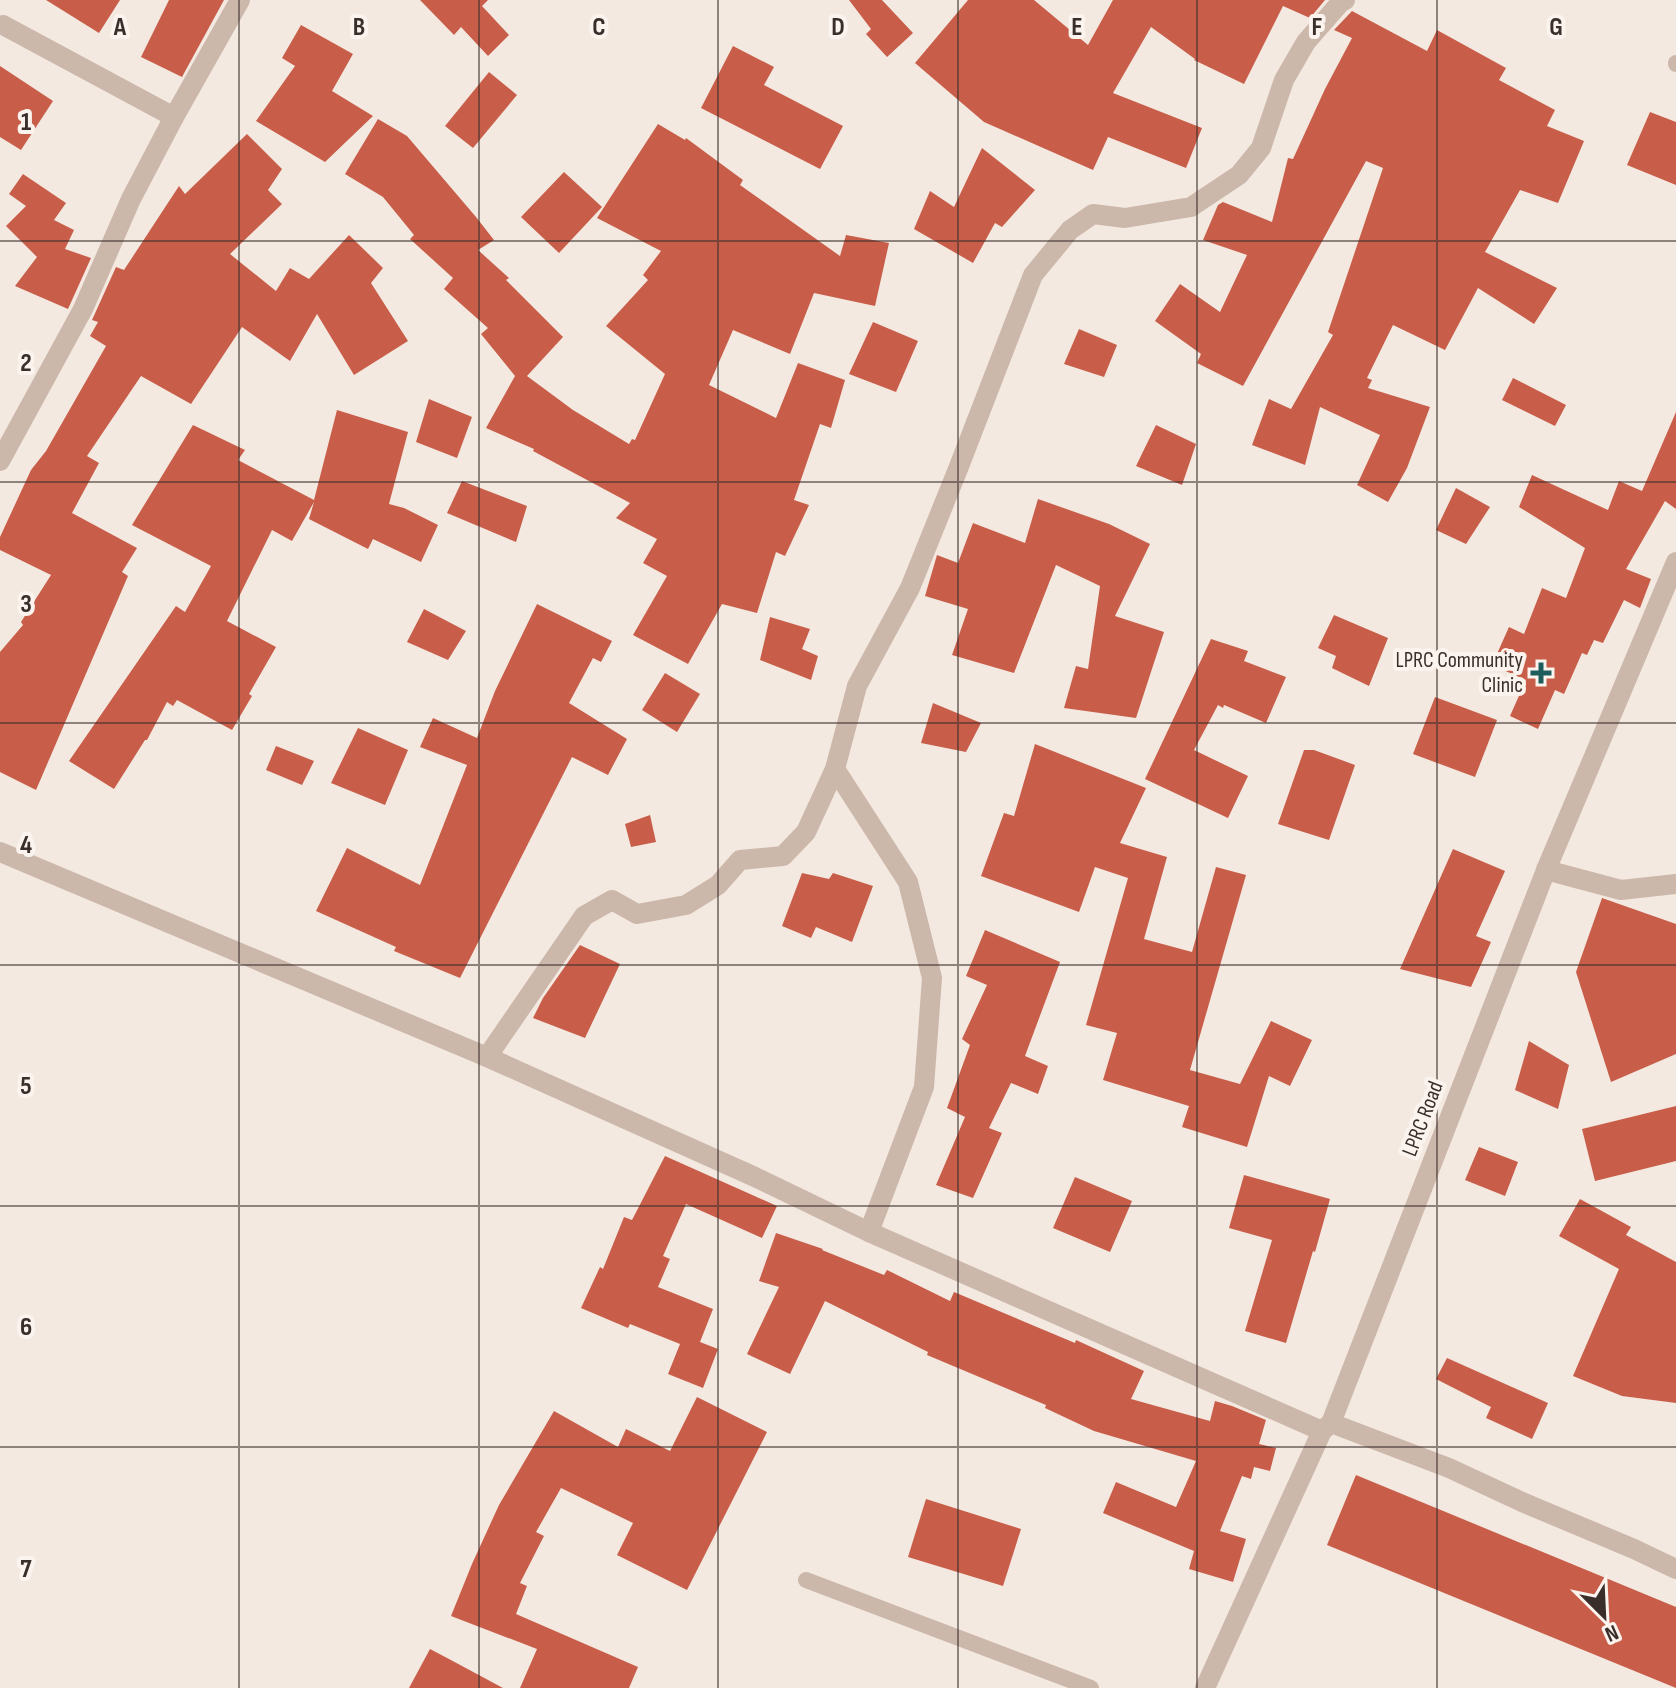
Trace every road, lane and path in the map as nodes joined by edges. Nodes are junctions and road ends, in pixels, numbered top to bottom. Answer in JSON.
{"nodes":[{"id":1,"x":240,"y":0,"type":"edge"},
{"id":2,"x":1345,"y":0,"type":"edge"},
{"id":3,"x":3,"y":25,"type":"dead end"},
{"id":4,"x":174,"y":117,"type":"junction"},
{"id":5,"x":0,"y":461,"type":"edge"},
{"id":6,"x":1676,"y":562,"type":"edge"},
{"id":7,"x":835,"y":769,"type":"junction"},
{"id":8,"x":0,"y":852,"type":"edge"},
{"id":9,"x":1546,"y":870,"type":"junction"},
{"id":10,"x":1676,"y":884,"type":"edge"},
{"id":11,"x":487,"y":1057,"type":"junction"},
{"id":12,"x":869,"y":1232,"type":"junction"},
{"id":13,"x":1326,"y":1427,"type":"junction"},
{"id":14,"x":1676,"y":1569,"type":"edge"},
{"id":15,"x":806,"y":1580,"type":"dead end"},
{"id":16,"x":1091,"y":1688,"type":"edge"},
{"id":17,"x":1205,"y":1688,"type":"edge"}],
"edges":[{"from":1,"to":4,"type":"street"},
{"from":2,"to":7,"type":"street"},
{"from":3,"to":4,"type":"street"},
{"from":4,"to":5,"type":"street"},
{"from":6,"to":9,"type":"street","name":"LPRC Road"},
{"from":7,"to":11,"type":"street"},
{"from":7,"to":12,"type":"street"},
{"from":8,"to":11,"type":"street"},
{"from":9,"to":10,"type":"street"},
{"from":9,"to":13,"type":"street","name":"LPRC Road"},
{"from":11,"to":12,"type":"street"},
{"from":12,"to":13,"type":"street"},
{"from":13,"to":14,"type":"street"},
{"from":13,"to":17,"type":"street","name":"LPRC Road"},
{"from":15,"to":16,"type":"lane"}]}
